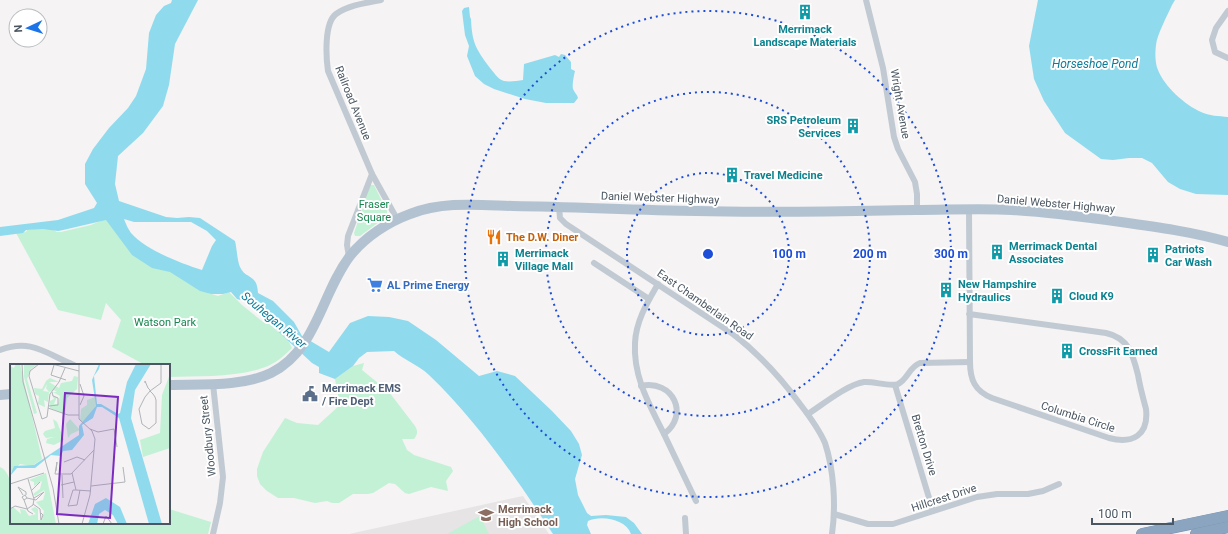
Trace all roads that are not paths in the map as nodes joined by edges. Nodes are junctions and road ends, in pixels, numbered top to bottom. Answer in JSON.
{"nodes":[{"id":1,"x":381,"y":0,"type":"edge"},
{"id":2,"x":866,"y":0,"type":"edge"},
{"id":3,"x":1228,"y":11,"type":"edge"},
{"id":4,"x":1228,"y":58,"type":"edge"},
{"id":5,"x":372,"y":174,"type":"junction"},
{"id":6,"x":558,"y":207,"type":"junction"},
{"id":7,"x":917,"y":210,"type":"junction"},
{"id":8,"x":969,"y":210,"type":"junction"},
{"id":9,"x":397,"y":219,"type":"junction"},
{"id":10,"x":1228,"y":242,"type":"edge"},
{"id":11,"x":349,"y":257,"type":"junction"},
{"id":12,"x":594,"y":263,"type":"dead end"},
{"id":13,"x":658,"y":284,"type":"junction"},
{"id":14,"x":649,"y":299,"type":"junction"},
{"id":15,"x":969,"y":314,"type":"junction"},
{"id":16,"x":0,"y":350,"type":"edge"},
{"id":17,"x":970,"y":362,"type":"junction"},
{"id":18,"x":72,"y":364,"type":"edge"},
{"id":19,"x":213,"y":384,"type":"junction"},
{"id":20,"x":170,"y":385,"type":"edge"},
{"id":21,"x":895,"y":385,"type":"junction"},
{"id":22,"x":641,"y":386,"type":"junction"},
{"id":23,"x":10,"y":394,"type":"edge"},
{"id":24,"x":0,"y":395,"type":"edge"},
{"id":25,"x":808,"y":414,"type":"junction"},
{"id":26,"x":664,"y":434,"type":"junction"},
{"id":27,"x":1059,"y":484,"type":"dead end"},
{"id":28,"x":696,"y":501,"type":"dead end"},
{"id":29,"x":933,"y":511,"type":"junction"},
{"id":30,"x":834,"y":514,"type":"junction"},
{"id":31,"x":1228,"y":516,"type":"edge"},
{"id":32,"x":685,"y":518,"type":"dead end"},
{"id":33,"x":1228,"y":527,"type":"edge"},
{"id":34,"x":213,"y":534,"type":"edge"},
{"id":35,"x":686,"y":534,"type":"edge"},
{"id":36,"x":832,"y":534,"type":"edge"},
{"id":37,"x":1142,"y":534,"type":"edge"},
{"id":38,"x":1196,"y":534,"type":"edge"}],
"edges":[{"from":1,"to":5,"type":"street","name":"Railroad Avenue"},
{"from":2,"to":7,"type":"street","name":"Wright Avenue"},
{"from":3,"to":4,"type":"street"},
{"from":5,"to":9,"type":"street","name":"Railroad Avenue"},
{"from":5,"to":11,"type":"street"},
{"from":6,"to":7,"type":"main road","name":"Daniel Webster Highway"},
{"from":6,"to":9,"type":"main road","name":"Daniel Webster Highway"},
{"from":6,"to":13,"type":"street","name":"East Chamberlain Road"},
{"from":7,"to":8,"type":"main road","name":"Daniel Webster Highway"},
{"from":8,"to":10,"type":"main road","name":"Daniel Webster Highway"},
{"from":8,"to":15,"type":"street","name":"Columbia Circle"},
{"from":9,"to":11,"type":"main road","name":"Daniel Webster Highway"},
{"from":11,"to":19,"type":"main road","name":"Daniel Webster Highway"},
{"from":12,"to":14,"type":"street"},
{"from":13,"to":14,"type":"street"},
{"from":13,"to":25,"type":"street","name":"East Chamberlain Road"},
{"from":14,"to":22,"type":"street"},
{"from":15,"to":17,"type":"street","name":"Columbia Circle"},
{"from":15,"to":17,"type":"street","name":"Columbia Circle"},
{"from":16,"to":18,"type":"street"},
{"from":17,"to":21,"type":"street"},
{"from":19,"to":20,"type":"main road","name":"Daniel Webster Highway"},
{"from":19,"to":34,"type":"street","name":"Woodbury Street"},
{"from":21,"to":25,"type":"street"},
{"from":21,"to":29,"type":"street","name":"Bretton Drive"},
{"from":22,"to":26,"type":"street"},
{"from":22,"to":26,"type":"street"},
{"from":23,"to":24,"type":"main road"},
{"from":25,"to":30,"type":"street","name":"East Chamberlain Road"},
{"from":26,"to":28,"type":"street"},
{"from":27,"to":29,"type":"street","name":"Hillcrest Drive"},
{"from":29,"to":30,"type":"street","name":"Hillcrest Drive"},
{"from":30,"to":36,"type":"street","name":"East Chamberlain Road"},
{"from":31,"to":37,"type":"highway"},
{"from":32,"to":35,"type":"street"},
{"from":33,"to":38,"type":"highway"}]}
